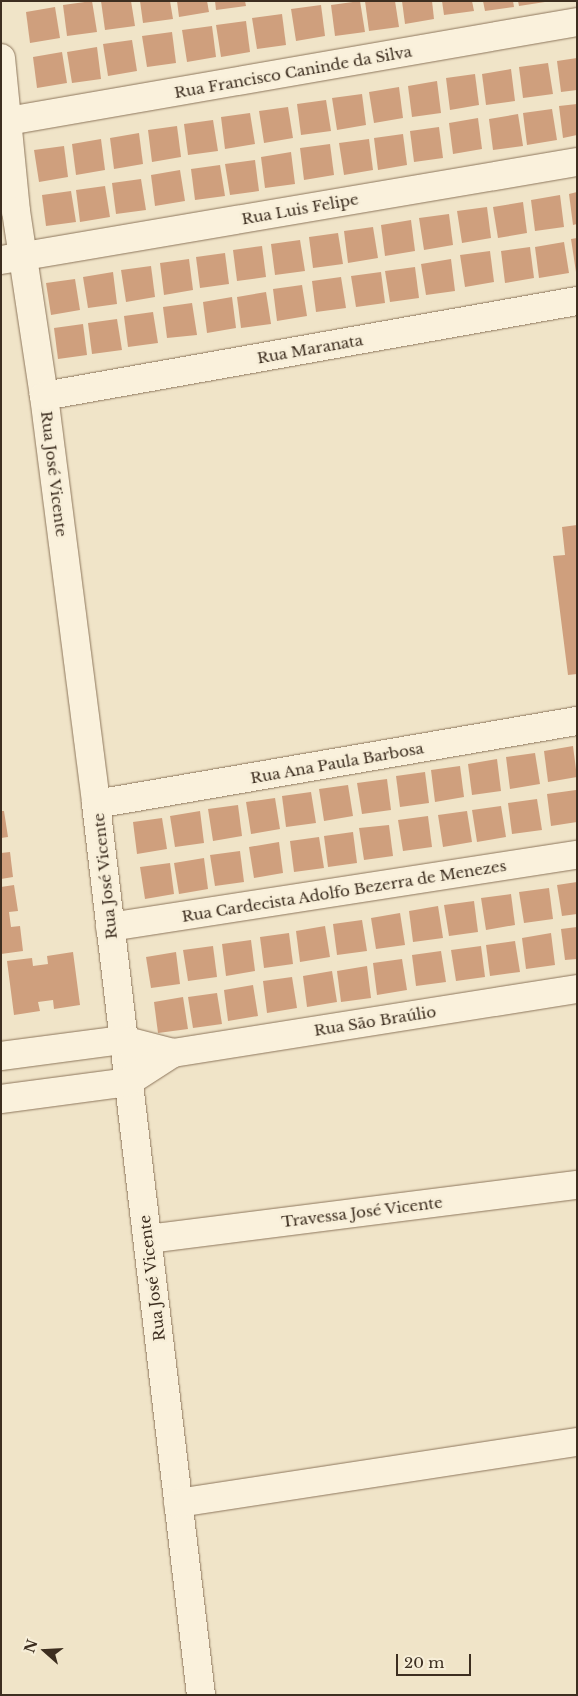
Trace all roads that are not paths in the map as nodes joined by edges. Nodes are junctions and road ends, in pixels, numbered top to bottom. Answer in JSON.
{"nodes":[{"id":1,"x":577,"y":22,"type":"edge"},
{"id":2,"x":1,"y":58,"type":"edge"},
{"id":3,"x":8,"y":121,"type":"junction"},
{"id":4,"x":577,"y":162,"type":"edge"},
{"id":5,"x":9,"y":212,"type":"edge"},
{"id":6,"x":12,"y":258,"type":"edge"},
{"id":7,"x":577,"y":301,"type":"edge"},
{"id":8,"x":44,"y":396,"type":"junction"},
{"id":9,"x":577,"y":721,"type":"edge"},
{"id":10,"x":96,"y":804,"type":"junction"},
{"id":11,"x":577,"y":855,"type":"edge"},
{"id":12,"x":110,"y":927,"type":"junction"},
{"id":13,"x":577,"y":989,"type":"edge"},
{"id":14,"x":123,"y":1040,"type":"junction"},
{"id":15,"x":173,"y":1053,"type":"junction"},
{"id":16,"x":1,"y":1056,"type":"edge"},
{"id":17,"x":128,"y":1082,"type":"junction"},
{"id":18,"x":1,"y":1099,"type":"edge"},
{"id":19,"x":577,"y":1185,"type":"edge"},
{"id":20,"x":148,"y":1239,"type":"junction"},
{"id":21,"x":577,"y":1442,"type":"edge"},
{"id":22,"x":178,"y":1503,"type":"junction"},
{"id":23,"x":201,"y":1695,"type":"edge"}],
"edges":[{"from":1,"to":3,"type":"street","name":"Rua Francisco Caninde da Silva"},
{"from":2,"to":3,"type":"street","name":"Rua José Vicente"},
{"from":3,"to":5,"type":"street","name":"Rua José Vicente"},
{"from":4,"to":6,"type":"street","name":"Rua Luis Felipe"},
{"from":5,"to":6,"type":"street","name":"Rua José Vicente"},
{"from":6,"to":8,"type":"street","name":"Rua José Vicente"},
{"from":7,"to":8,"type":"street","name":"Rua Maranata"},
{"from":8,"to":10,"type":"street","name":"Rua José Vicente"},
{"from":9,"to":10,"type":"street","name":"Rua Ana Paula Barbosa"},
{"from":10,"to":12,"type":"street","name":"Rua José Vicente"},
{"from":11,"to":12,"type":"street","name":"Rua Cardecista Adolfo Bezerra de Menezes"},
{"from":12,"to":14,"type":"street","name":"Rua José Vicente"},
{"from":13,"to":15,"type":"street","name":"Rua São Braúlio"},
{"from":14,"to":15,"type":"street","name":"Rua São Braúlio"},
{"from":14,"to":16,"type":"street","name":"Rua São Braúlio"},
{"from":14,"to":17,"type":"street","name":"Rua José Vicente"},
{"from":15,"to":17,"type":"street","name":"Rua São Braúlio"},
{"from":17,"to":18,"type":"street","name":"Rua São Braúlio"},
{"from":17,"to":20,"type":"street","name":"Rua José Vicente"},
{"from":19,"to":20,"type":"street","name":"Travessa José Vicente"},
{"from":20,"to":22,"type":"street","name":"Rua José Vicente"},
{"from":21,"to":22,"type":"street"},
{"from":22,"to":23,"type":"street","name":"Rua José Vicente"}]}
